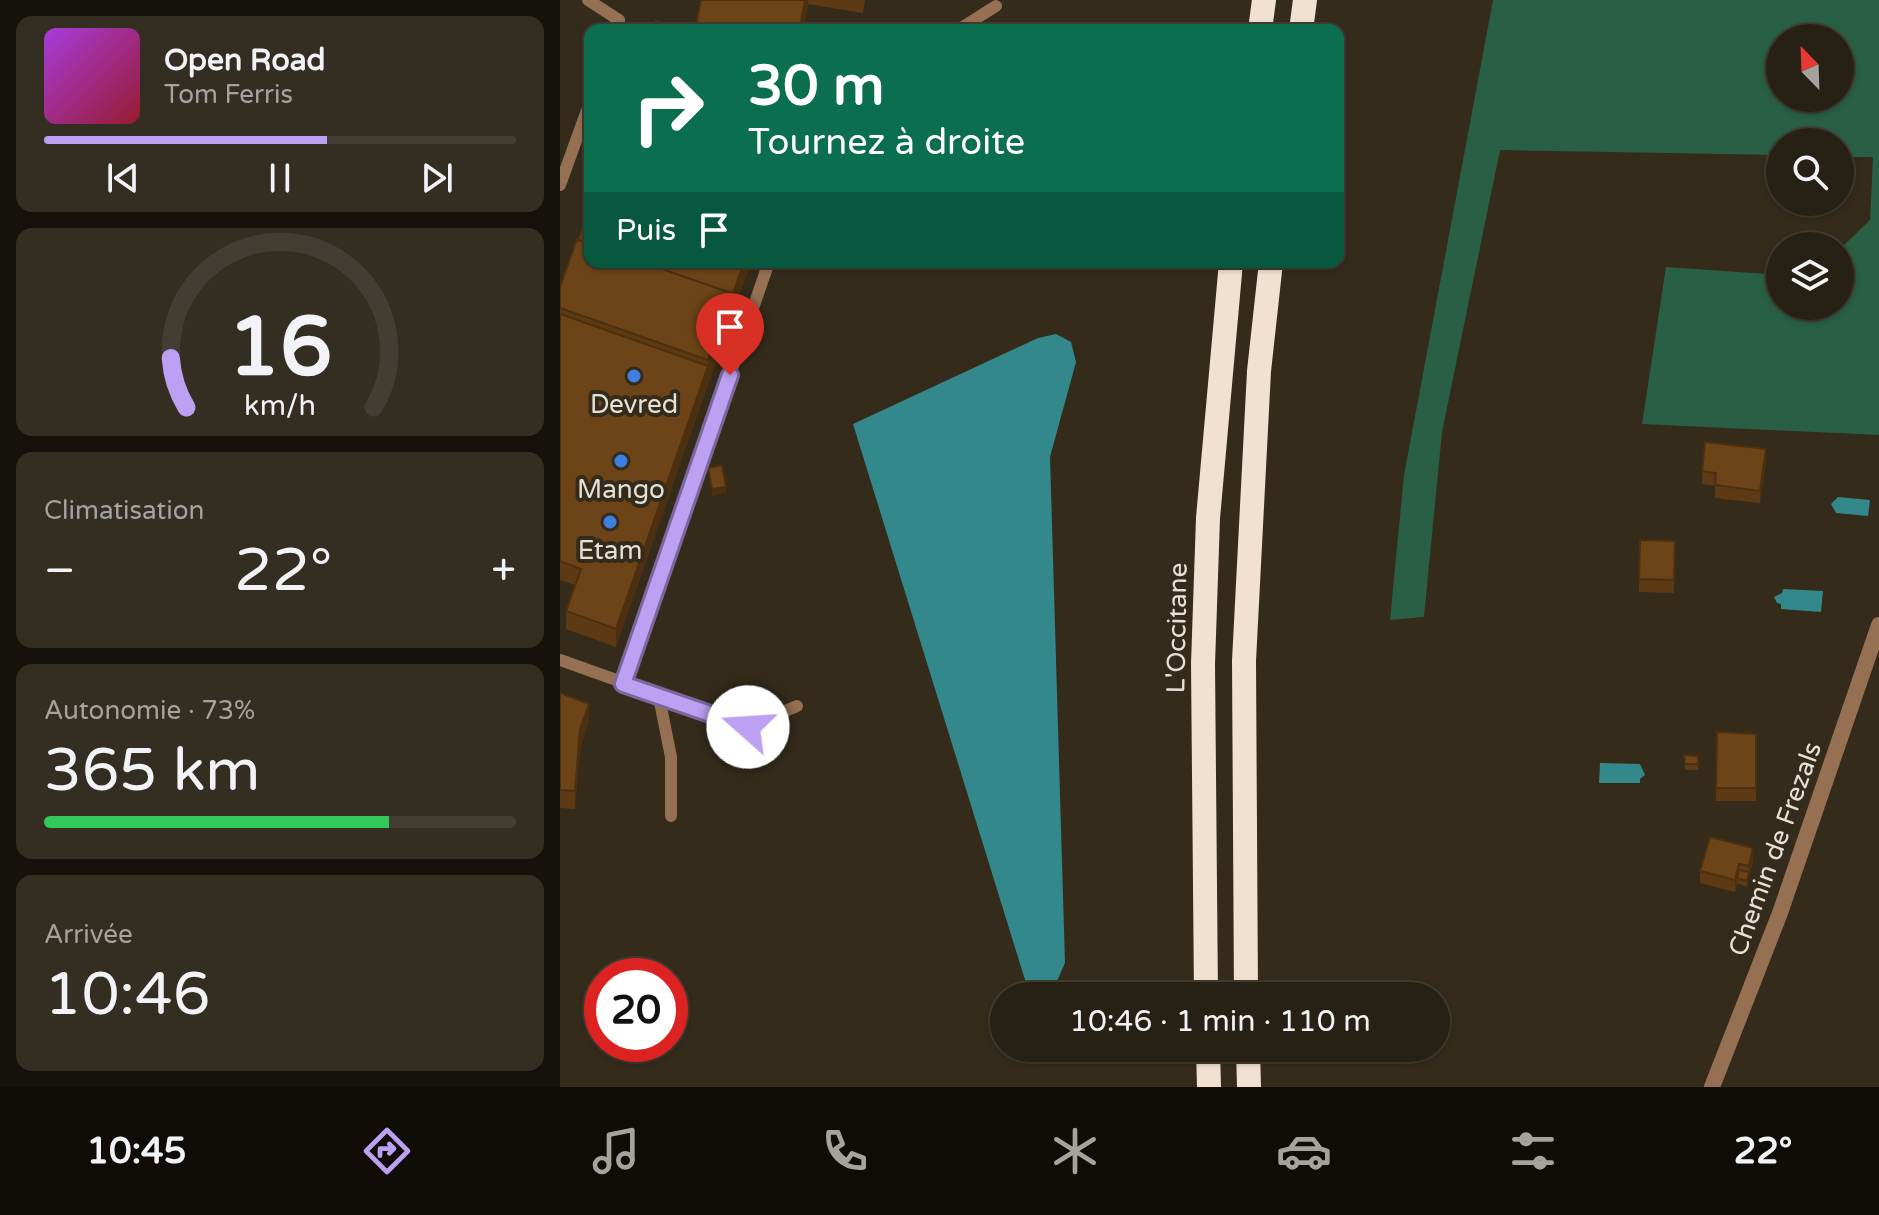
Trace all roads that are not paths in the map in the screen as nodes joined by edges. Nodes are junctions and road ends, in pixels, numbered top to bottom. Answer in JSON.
{"nodes":[{"id":1,"x":588,"y":0,"type":"edge"},
{"id":2,"x":1264,"y":0,"type":"edge"},
{"id":3,"x":1305,"y":0,"type":"edge"},
{"id":4,"x":996,"y":6,"type":"dead end"},
{"id":5,"x":618,"y":24,"type":"edge"},
{"id":6,"x":968,"y":24,"type":"edge"},
{"id":7,"x":1261,"y":24,"type":"edge"},
{"id":8,"x":1302,"y":24,"type":"edge"},
{"id":9,"x":584,"y":119,"type":"edge"},
{"id":10,"x":560,"y":185,"type":"edge"},
{"id":11,"x":767,"y":268,"type":"edge"},
{"id":12,"x":1230,"y":268,"type":"edge"},
{"id":13,"x":1270,"y":268,"type":"edge"},
{"id":14,"x":1879,"y":625,"type":"edge"},
{"id":15,"x":560,"y":660,"type":"edge"},
{"id":16,"x":623,"y":684,"type":"junction"},
{"id":17,"x":659,"y":697,"type":"junction"},
{"id":18,"x":797,"y":706,"type":"dead end"},
{"id":19,"x":671,"y":816,"type":"dead end"},
{"id":20,"x":1206,"y":982,"type":"edge"},
{"id":21,"x":1246,"y":982,"type":"edge"},
{"id":22,"x":1208,"y":1062,"type":"edge"},
{"id":23,"x":1248,"y":1062,"type":"edge"},
{"id":24,"x":1209,"y":1087,"type":"edge"},
{"id":25,"x":1249,"y":1087,"type":"edge"},
{"id":26,"x":1712,"y":1087,"type":"edge"}],
"edges":[{"from":1,"to":5,"type":"lane"},
{"from":2,"to":7,"type":"highway"},
{"from":3,"to":8,"type":"highway"},
{"from":4,"to":6,"type":"lane"},
{"from":9,"to":10,"type":"lane"},
{"from":11,"to":16,"type":"lane"},
{"from":12,"to":20,"type":"highway","name":"L'Occitane"},
{"from":13,"to":21,"type":"highway"},
{"from":14,"to":26,"type":"street","name":"Chemin de Frezals"},
{"from":15,"to":16,"type":"lane"},
{"from":16,"to":17,"type":"lane"},
{"from":17,"to":18,"type":"lane"},
{"from":17,"to":19,"type":"lane"},
{"from":22,"to":24,"type":"highway"},
{"from":23,"to":25,"type":"highway"}]}
